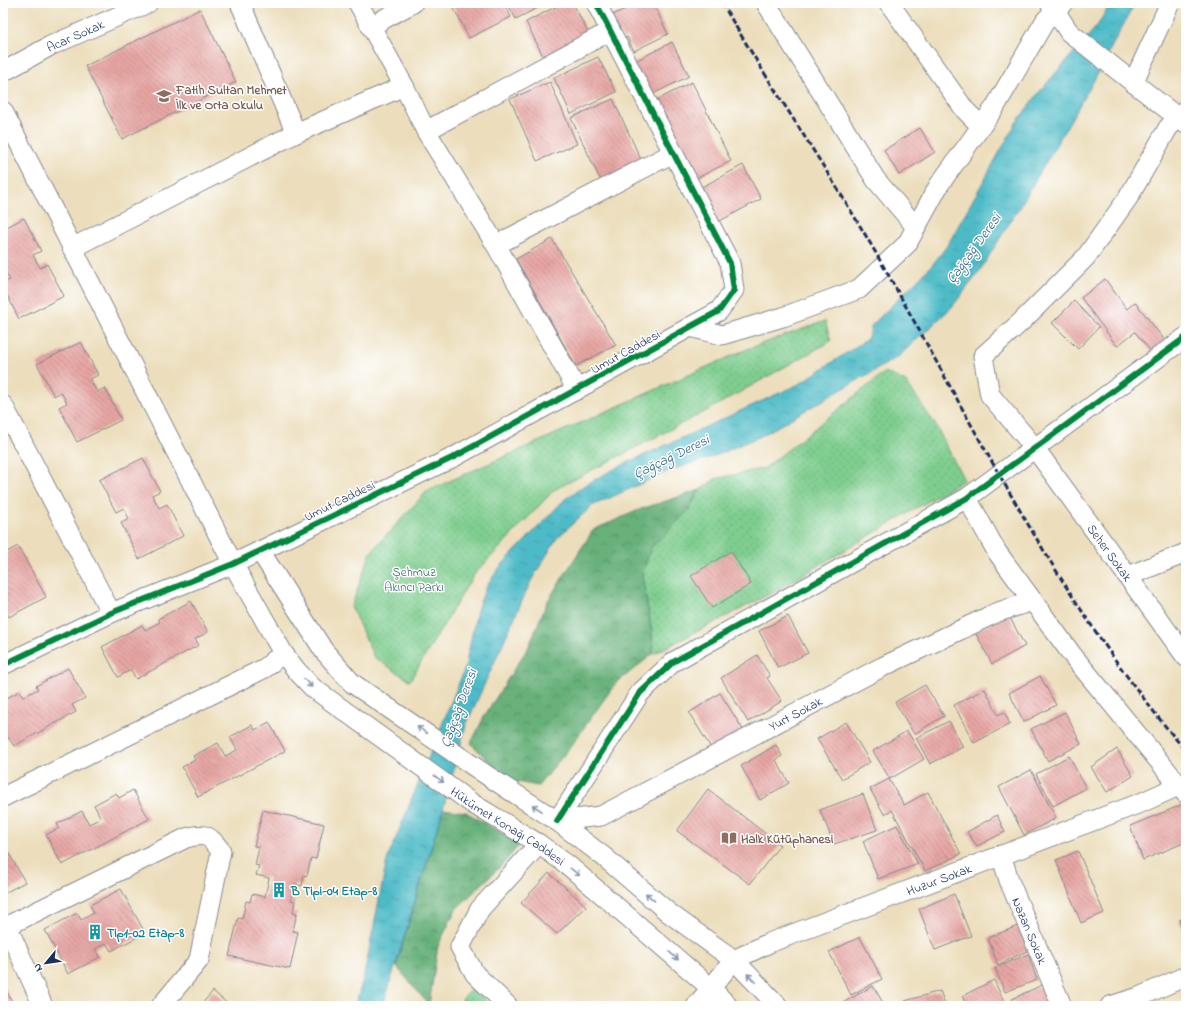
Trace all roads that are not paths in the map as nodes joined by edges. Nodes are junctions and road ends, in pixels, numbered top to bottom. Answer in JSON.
{"nodes":[{"id":1,"x":148,"y":3,"type":"edge"},
{"id":2,"x":240,"y":3,"type":"edge"},
{"id":3,"x":358,"y":3,"type":"edge"},
{"id":4,"x":413,"y":3,"type":"edge"},
{"id":5,"x":596,"y":3,"type":"edge"},
{"id":6,"x":766,"y":3,"type":"edge"},
{"id":7,"x":889,"y":3,"type":"edge"},
{"id":8,"x":1170,"y":3,"type":"edge"},
{"id":9,"x":1056,"y":6,"type":"edge"},
{"id":10,"x":371,"y":26,"type":"junction"},
{"id":11,"x":610,"y":31,"type":"junction"},
{"id":12,"x":3,"y":72,"type":"edge"},
{"id":13,"x":1133,"y":84,"type":"junction"},
{"id":14,"x":404,"y":86,"type":"junction"},
{"id":15,"x":3,"y":110,"type":"edge"},
{"id":16,"x":1183,"y":117,"type":"edge"},
{"id":17,"x":981,"y":126,"type":"junction"},
{"id":18,"x":426,"y":130,"type":"junction"},
{"id":19,"x":296,"y":133,"type":"junction"},
{"id":20,"x":673,"y":153,"type":"junction"},
{"id":21,"x":916,"y":227,"type":"junction"},
{"id":22,"x":496,"y":245,"type":"junction"},
{"id":23,"x":72,"y":248,"type":"junction"},
{"id":24,"x":690,"y":327,"type":"junction"},
{"id":25,"x":1185,"y":341,"type":"edge"},
{"id":26,"x":577,"y":390,"type":"junction"},
{"id":27,"x":3,"y":405,"type":"edge"},
{"id":28,"x":1034,"y":447,"type":"junction"},
{"id":29,"x":966,"y":498,"type":"junction"},
{"id":30,"x":260,"y":551,"type":"junction"},
{"id":31,"x":1186,"y":553,"type":"edge"},
{"id":32,"x":233,"y":564,"type":"junction"},
{"id":33,"x":1128,"y":576,"type":"junction"},
{"id":34,"x":1033,"y":600,"type":"junction"},
{"id":35,"x":112,"y":613,"type":"junction"},
{"id":36,"x":283,"y":653,"type":"junction"},
{"id":37,"x":1186,"y":657,"type":"edge"},
{"id":38,"x":3,"y":665,"type":"edge"},
{"id":39,"x":1182,"y":790,"type":"edge"},
{"id":40,"x":3,"y":798,"type":"edge"},
{"id":41,"x":557,"y":821,"type":"junction"},
{"id":42,"x":538,"y":844,"type":"junction"},
{"id":43,"x":1001,"y":855,"type":"junction"},
{"id":44,"x":5,"y":927,"type":"edge"},
{"id":45,"x":734,"y":960,"type":"junction"},
{"id":46,"x":1186,"y":976,"type":"edge"},
{"id":47,"x":712,"y":989,"type":"junction"},
{"id":48,"x":43,"y":1006,"type":"edge"},
{"id":49,"x":161,"y":1006,"type":"edge"},
{"id":50,"x":508,"y":1006,"type":"edge"},
{"id":51,"x":696,"y":1006,"type":"edge"},
{"id":52,"x":728,"y":1006,"type":"edge"},
{"id":53,"x":778,"y":1006,"type":"edge"},
{"id":54,"x":1062,"y":1006,"type":"edge"},
{"id":55,"x":1110,"y":1006,"type":"edge"}],
"edges":[{"from":1,"to":12,"type":"street","name":"Acar Sokak"},
{"from":2,"to":19,"type":"street"},
{"from":3,"to":10,"type":"street"},
{"from":4,"to":10,"type":"street"},
{"from":5,"to":11,"type":"street","name":"Umut Caddesi"},
{"from":6,"to":21,"type":"street"},
{"from":7,"to":17,"type":"street"},
{"from":8,"to":13,"type":"street"},
{"from":9,"to":13,"type":"street"},
{"from":9,"to":17,"type":"street"},
{"from":10,"to":14,"type":"street"},
{"from":11,"to":18,"type":"street"},
{"from":11,"to":20,"type":"street","name":"Umut Caddesi"},
{"from":13,"to":16,"type":"street"},
{"from":14,"to":18,"type":"street"},
{"from":14,"to":19,"type":"street"},
{"from":15,"to":23,"type":"street","name":"Hükümet Konağı Caddesi"},
{"from":16,"to":28,"type":"street","name":"Seher Sokak"},
{"from":17,"to":21,"type":"street"},
{"from":18,"to":22,"type":"street"},
{"from":19,"to":23,"type":"street"},
{"from":20,"to":22,"type":"street"},
{"from":20,"to":24,"type":"street","name":"Umut Caddesi"},
{"from":21,"to":24,"type":"street"},
{"from":22,"to":26,"type":"street"},
{"from":23,"to":32,"type":"street","name":"Hükümet Konağı Caddesi"},
{"from":24,"to":26,"type":"street","name":"Umut Caddesi"},
{"from":25,"to":28,"type":"street"},
{"from":26,"to":30,"type":"street","name":"Umut Caddesi"},
{"from":27,"to":35,"type":"street"},
{"from":28,"to":29,"type":"street"},
{"from":28,"to":33,"type":"street","name":"Seher Sokak"},
{"from":29,"to":34,"type":"street"},
{"from":29,"to":41,"type":"street"},
{"from":30,"to":32,"type":"street","name":"Umut Caddesi"},
{"from":41,"to":30,"type":"street","one_way":true},
{"from":31,"to":33,"type":"street"},
{"from":32,"to":35,"type":"street","name":"Umut Caddesi"},
{"from":32,"to":36,"type":"street","name":"Hükümet Konağı Caddesi"},
{"from":33,"to":37,"type":"street","name":"Seher Sokak"},
{"from":34,"to":39,"type":"street"},
{"from":34,"to":41,"type":"street","name":"Yurt Sokak"},
{"from":35,"to":38,"type":"street","name":"Umut Caddesi"},
{"from":36,"to":40,"type":"street"},
{"from":36,"to":42,"type":"street","name":"Hükümet Konağı Caddesi","one_way":true},
{"from":39,"to":43,"type":"street","name":"Huzur Sokak"},
{"from":45,"to":41,"type":"street","one_way":true},
{"from":42,"to":47,"type":"street","name":"Hükümet Konağı Caddesi","one_way":true},
{"from":42,"to":50,"type":"street"},
{"from":43,"to":45,"type":"street","name":"Huzur Sokak"},
{"from":43,"to":54,"type":"street","name":"Nazan Sokak"},
{"from":44,"to":48,"type":"street"},
{"from":44,"to":49,"type":"street"},
{"from":45,"to":47,"type":"street","name":"Huzur Sokak"},
{"from":53,"to":45,"type":"street","one_way":true},
{"from":46,"to":55,"type":"street"},
{"from":47,"to":51,"type":"street","name":"Huzur Sokak"},
{"from":47,"to":52,"type":"street","name":"Hükümet Konağı Caddesi"}]}
